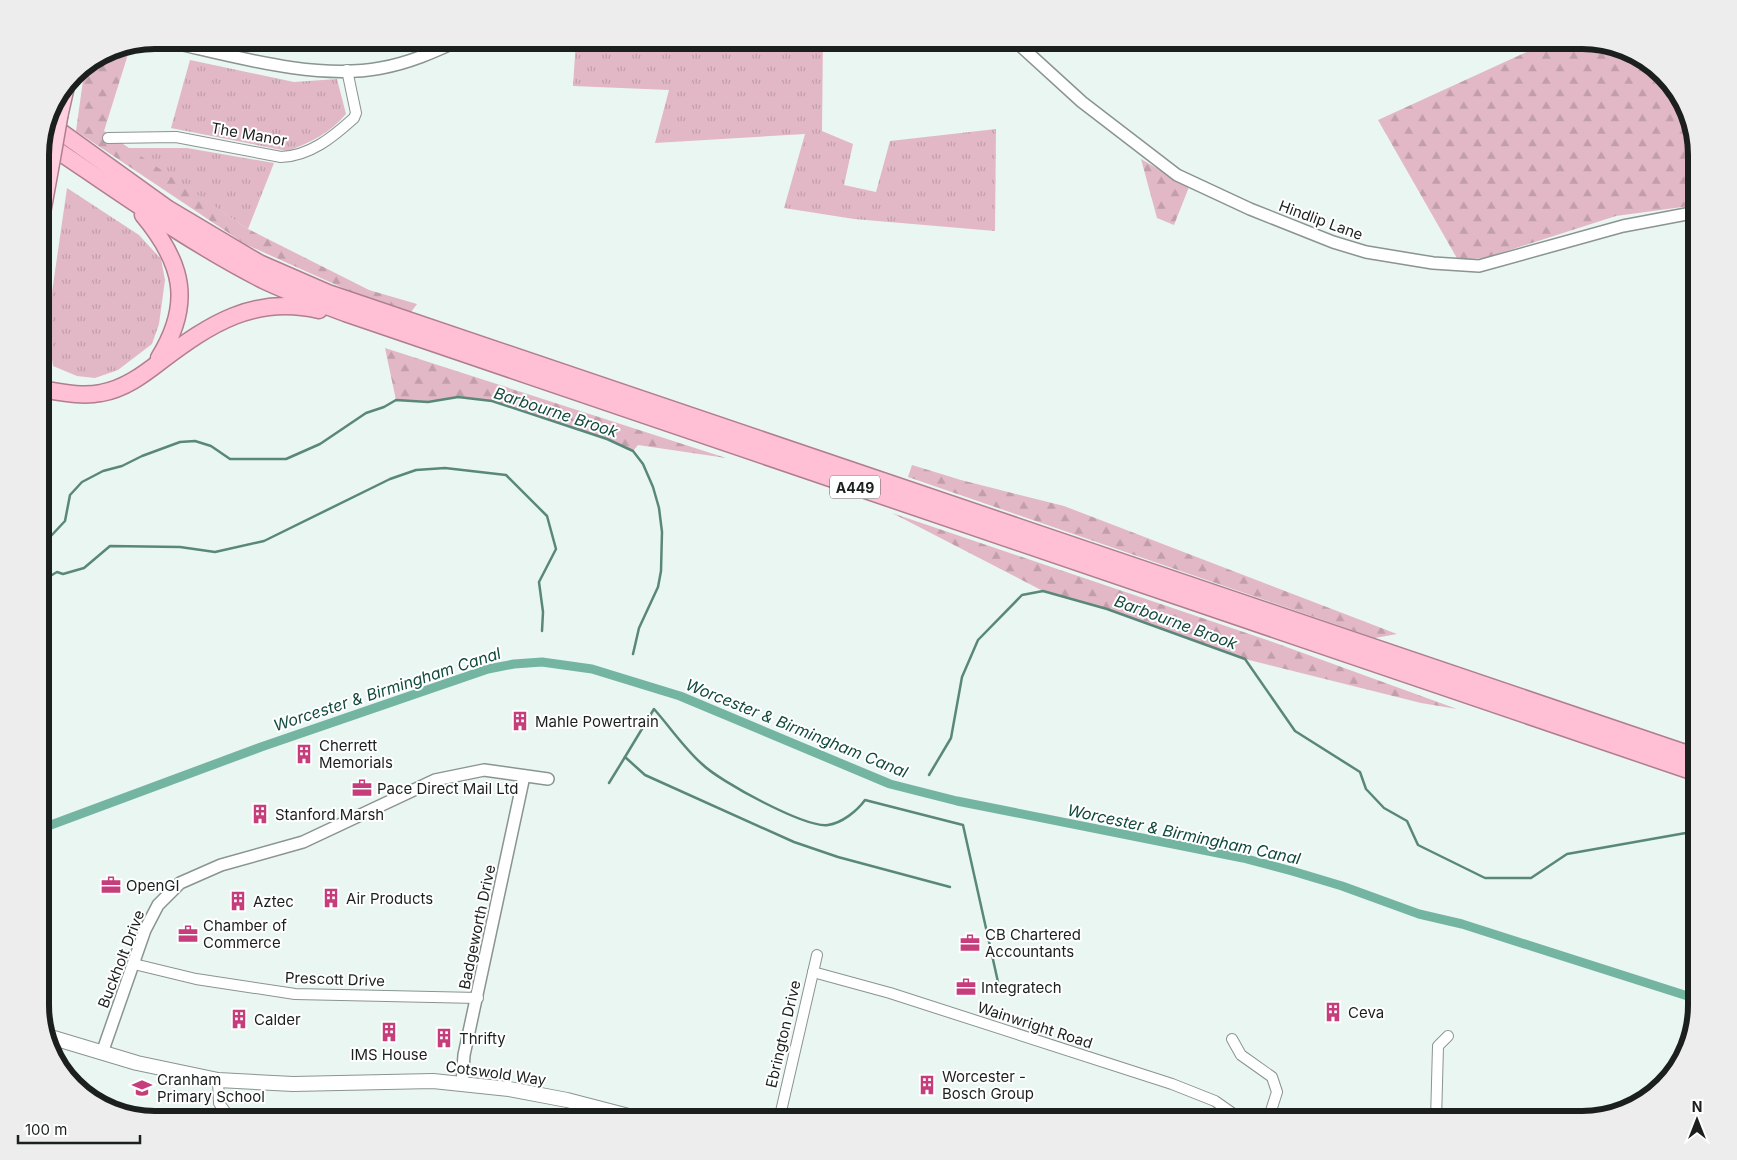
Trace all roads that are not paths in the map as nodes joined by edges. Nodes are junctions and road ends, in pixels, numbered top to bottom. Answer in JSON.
{"nodes":[{"id":1,"x":205,"y":49,"type":"edge"},
{"id":2,"x":438,"y":49,"type":"edge"},
{"id":3,"x":1024,"y":49,"type":"edge"},
{"id":4,"x":348,"y":70,"type":"junction"},
{"id":5,"x":55,"y":119,"type":"edge"},
{"id":6,"x":54,"y":122,"type":"edge"},
{"id":7,"x":108,"y":138,"type":"dead end"},
{"id":8,"x":49,"y":145,"type":"edge"},
{"id":9,"x":49,"y":178,"type":"edge"},
{"id":10,"x":132,"y":201,"type":"junction"},
{"id":11,"x":1688,"y":214,"type":"edge"},
{"id":12,"x":348,"y":314,"type":"junction"},
{"id":13,"x":154,"y":366,"type":"junction"},
{"id":14,"x":49,"y":390,"type":"edge"},
{"id":15,"x":1688,"y":754,"type":"edge"},
{"id":16,"x":1688,"y":770,"type":"edge"},
{"id":17,"x":524,"y":776,"type":"junction"},
{"id":18,"x":548,"y":779,"type":"dead end"},
{"id":19,"x":817,"y":956,"type":"dead end"},
{"id":20,"x":134,"y":964,"type":"junction"},
{"id":21,"x":813,"y":972,"type":"junction"},
{"id":22,"x":478,"y":998,"type":"junction"},
{"id":23,"x":1448,"y":1036,"type":"dead end"},
{"id":24,"x":54,"y":1038,"type":"edge"},
{"id":25,"x":1232,"y":1039,"type":"dead end"},
{"id":26,"x":102,"y":1053,"type":"junction"},
{"id":27,"x":218,"y":1080,"type":"junction"},
{"id":28,"x":462,"y":1084,"type":"junction"},
{"id":29,"x":225,"y":1111,"type":"edge"},
{"id":30,"x":609,"y":1111,"type":"edge"},
{"id":31,"x":781,"y":1111,"type":"edge"},
{"id":32,"x":1229,"y":1111,"type":"edge"},
{"id":33,"x":1273,"y":1111,"type":"edge"},
{"id":34,"x":1436,"y":1111,"type":"edge"}],
"edges":[{"from":1,"to":4,"type":"street"},
{"from":2,"to":4,"type":"street"},
{"from":3,"to":11,"type":"street","name":"Hindlip Lane"},
{"from":4,"to":7,"type":"street","name":"The Manor"},
{"from":5,"to":15,"type":"highway","number":"A449"},
{"from":6,"to":9,"type":"main road","bridge":true},
{"from":8,"to":10,"type":"highway","number":"A449"},
{"from":10,"to":12,"type":"highway","number":"A449"},
{"from":10,"to":13,"type":"highway"},
{"from":12,"to":13,"type":"highway"},
{"from":12,"to":16,"type":"highway","number":"A449"},
{"from":13,"to":14,"type":"highway"},
{"from":17,"to":18,"type":"street","name":"Buckholt Drive"},
{"from":17,"to":20,"type":"street","name":"Buckholt Drive"},
{"from":17,"to":22,"type":"street","name":"Badgeworth Drive"},
{"from":19,"to":21,"type":"street","name":"Ebrington Drive"},
{"from":20,"to":22,"type":"street","name":"Prescott Drive"},
{"from":20,"to":26,"type":"street","name":"Buckholt Drive"},
{"from":21,"to":31,"type":"street","name":"Ebrington Drive"},
{"from":21,"to":32,"type":"street","name":"Wainwright Road"},
{"from":22,"to":28,"type":"street","name":"Badgeworth Drive"},
{"from":23,"to":34,"type":"street"},
{"from":24,"to":26,"type":"main road","name":"Cotswold Way"},
{"from":25,"to":33,"type":"street"},
{"from":26,"to":27,"type":"main road","name":"Cotswold Way"},
{"from":27,"to":28,"type":"main road","name":"Cotswold Way"},
{"from":27,"to":29,"type":"street"},
{"from":28,"to":30,"type":"main road","name":"Cotswold Way"}]}
